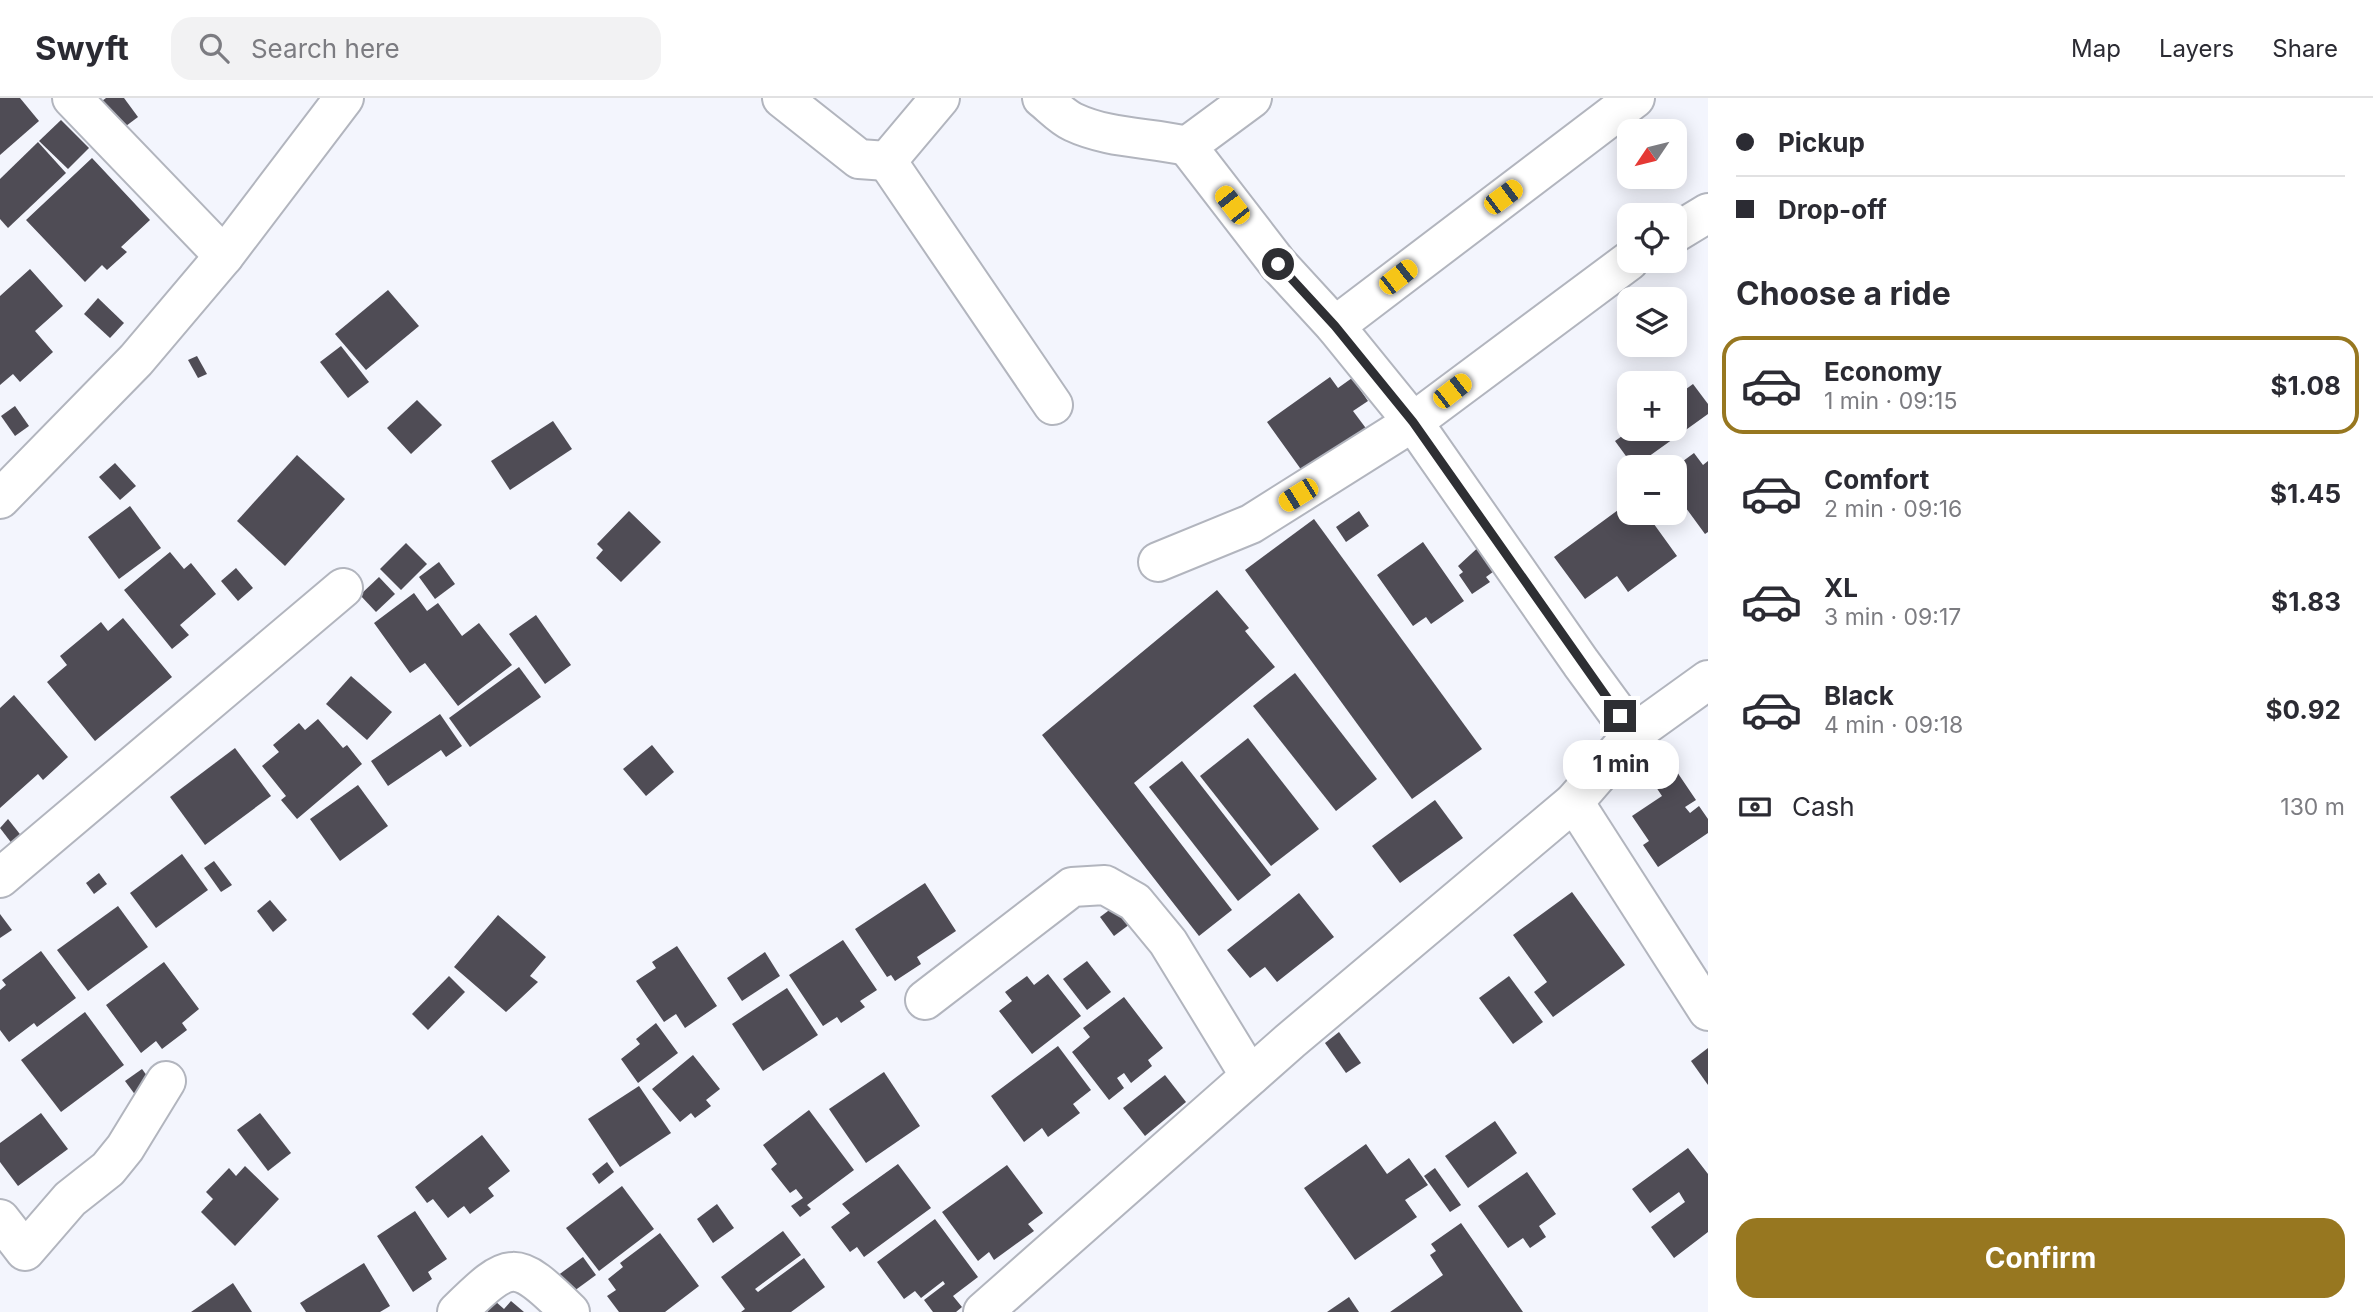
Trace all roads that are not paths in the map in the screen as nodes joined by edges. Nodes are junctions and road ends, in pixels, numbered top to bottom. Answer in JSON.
{"nodes":[{"id":1,"x":72,"y":98,"type":"edge"},
{"id":2,"x":344,"y":98,"type":"edge"},
{"id":3,"x":782,"y":98,"type":"edge"},
{"id":4,"x":940,"y":98,"type":"edge"},
{"id":5,"x":1042,"y":98,"type":"edge"},
{"id":6,"x":1252,"y":98,"type":"edge"},
{"id":7,"x":1635,"y":98,"type":"edge"},
{"id":8,"x":1187,"y":146,"type":"junction"},
{"id":9,"x":887,"y":161,"type":"junction"},
{"id":10,"x":1708,"y":214,"type":"edge"},
{"id":11,"x":1687,"y":226,"type":"edge"},
{"id":12,"x":224,"y":256,"type":"junction"},
{"id":13,"x":1617,"y":270,"type":"edge"},
{"id":14,"x":1335,"y":326,"type":"junction"},
{"id":15,"x":1053,"y":405,"type":"dead end"},
{"id":16,"x":1413,"y":422,"type":"junction"},
{"id":17,"x":0,"y":499,"type":"edge"},
{"id":18,"x":1158,"y":562,"type":"dead end"},
{"id":19,"x":343,"y":588,"type":"dead end"},
{"id":20,"x":1708,"y":680,"type":"edge"},
{"id":21,"x":1633,"y":734,"type":"junction"},
{"id":22,"x":1574,"y":802,"type":"junction"},
{"id":23,"x":0,"y":878,"type":"edge"},
{"id":24,"x":925,"y":1000,"type":"dead end"},
{"id":25,"x":1708,"y":1011,"type":"edge"},
{"id":26,"x":1250,"y":1076,"type":"junction"},
{"id":27,"x":166,"y":1081,"type":"dead end"},
{"id":28,"x":0,"y":1219,"type":"edge"},
{"id":29,"x":457,"y":1312,"type":"edge"},
{"id":30,"x":570,"y":1312,"type":"edge"},
{"id":31,"x":983,"y":1312,"type":"edge"}],
"edges":[{"from":1,"to":12,"type":"street"},
{"from":2,"to":12,"type":"street"},
{"from":3,"to":9,"type":"street"},
{"from":4,"to":9,"type":"street"},
{"from":5,"to":8,"type":"street"},
{"from":6,"to":8,"type":"street"},
{"from":7,"to":14,"type":"street"},
{"from":8,"to":14,"type":"street"},
{"from":9,"to":15,"type":"street"},
{"from":10,"to":11,"type":"street"},
{"from":12,"to":17,"type":"street"},
{"from":13,"to":16,"type":"street"},
{"from":14,"to":16,"type":"street"},
{"from":16,"to":18,"type":"street"},
{"from":16,"to":21,"type":"street"},
{"from":19,"to":23,"type":"street"},
{"from":20,"to":21,"type":"street"},
{"from":21,"to":22,"type":"street"},
{"from":22,"to":25,"type":"street"},
{"from":22,"to":26,"type":"street"},
{"from":24,"to":26,"type":"street"},
{"from":26,"to":31,"type":"street"},
{"from":27,"to":28,"type":"street"},
{"from":29,"to":30,"type":"street"}]}
